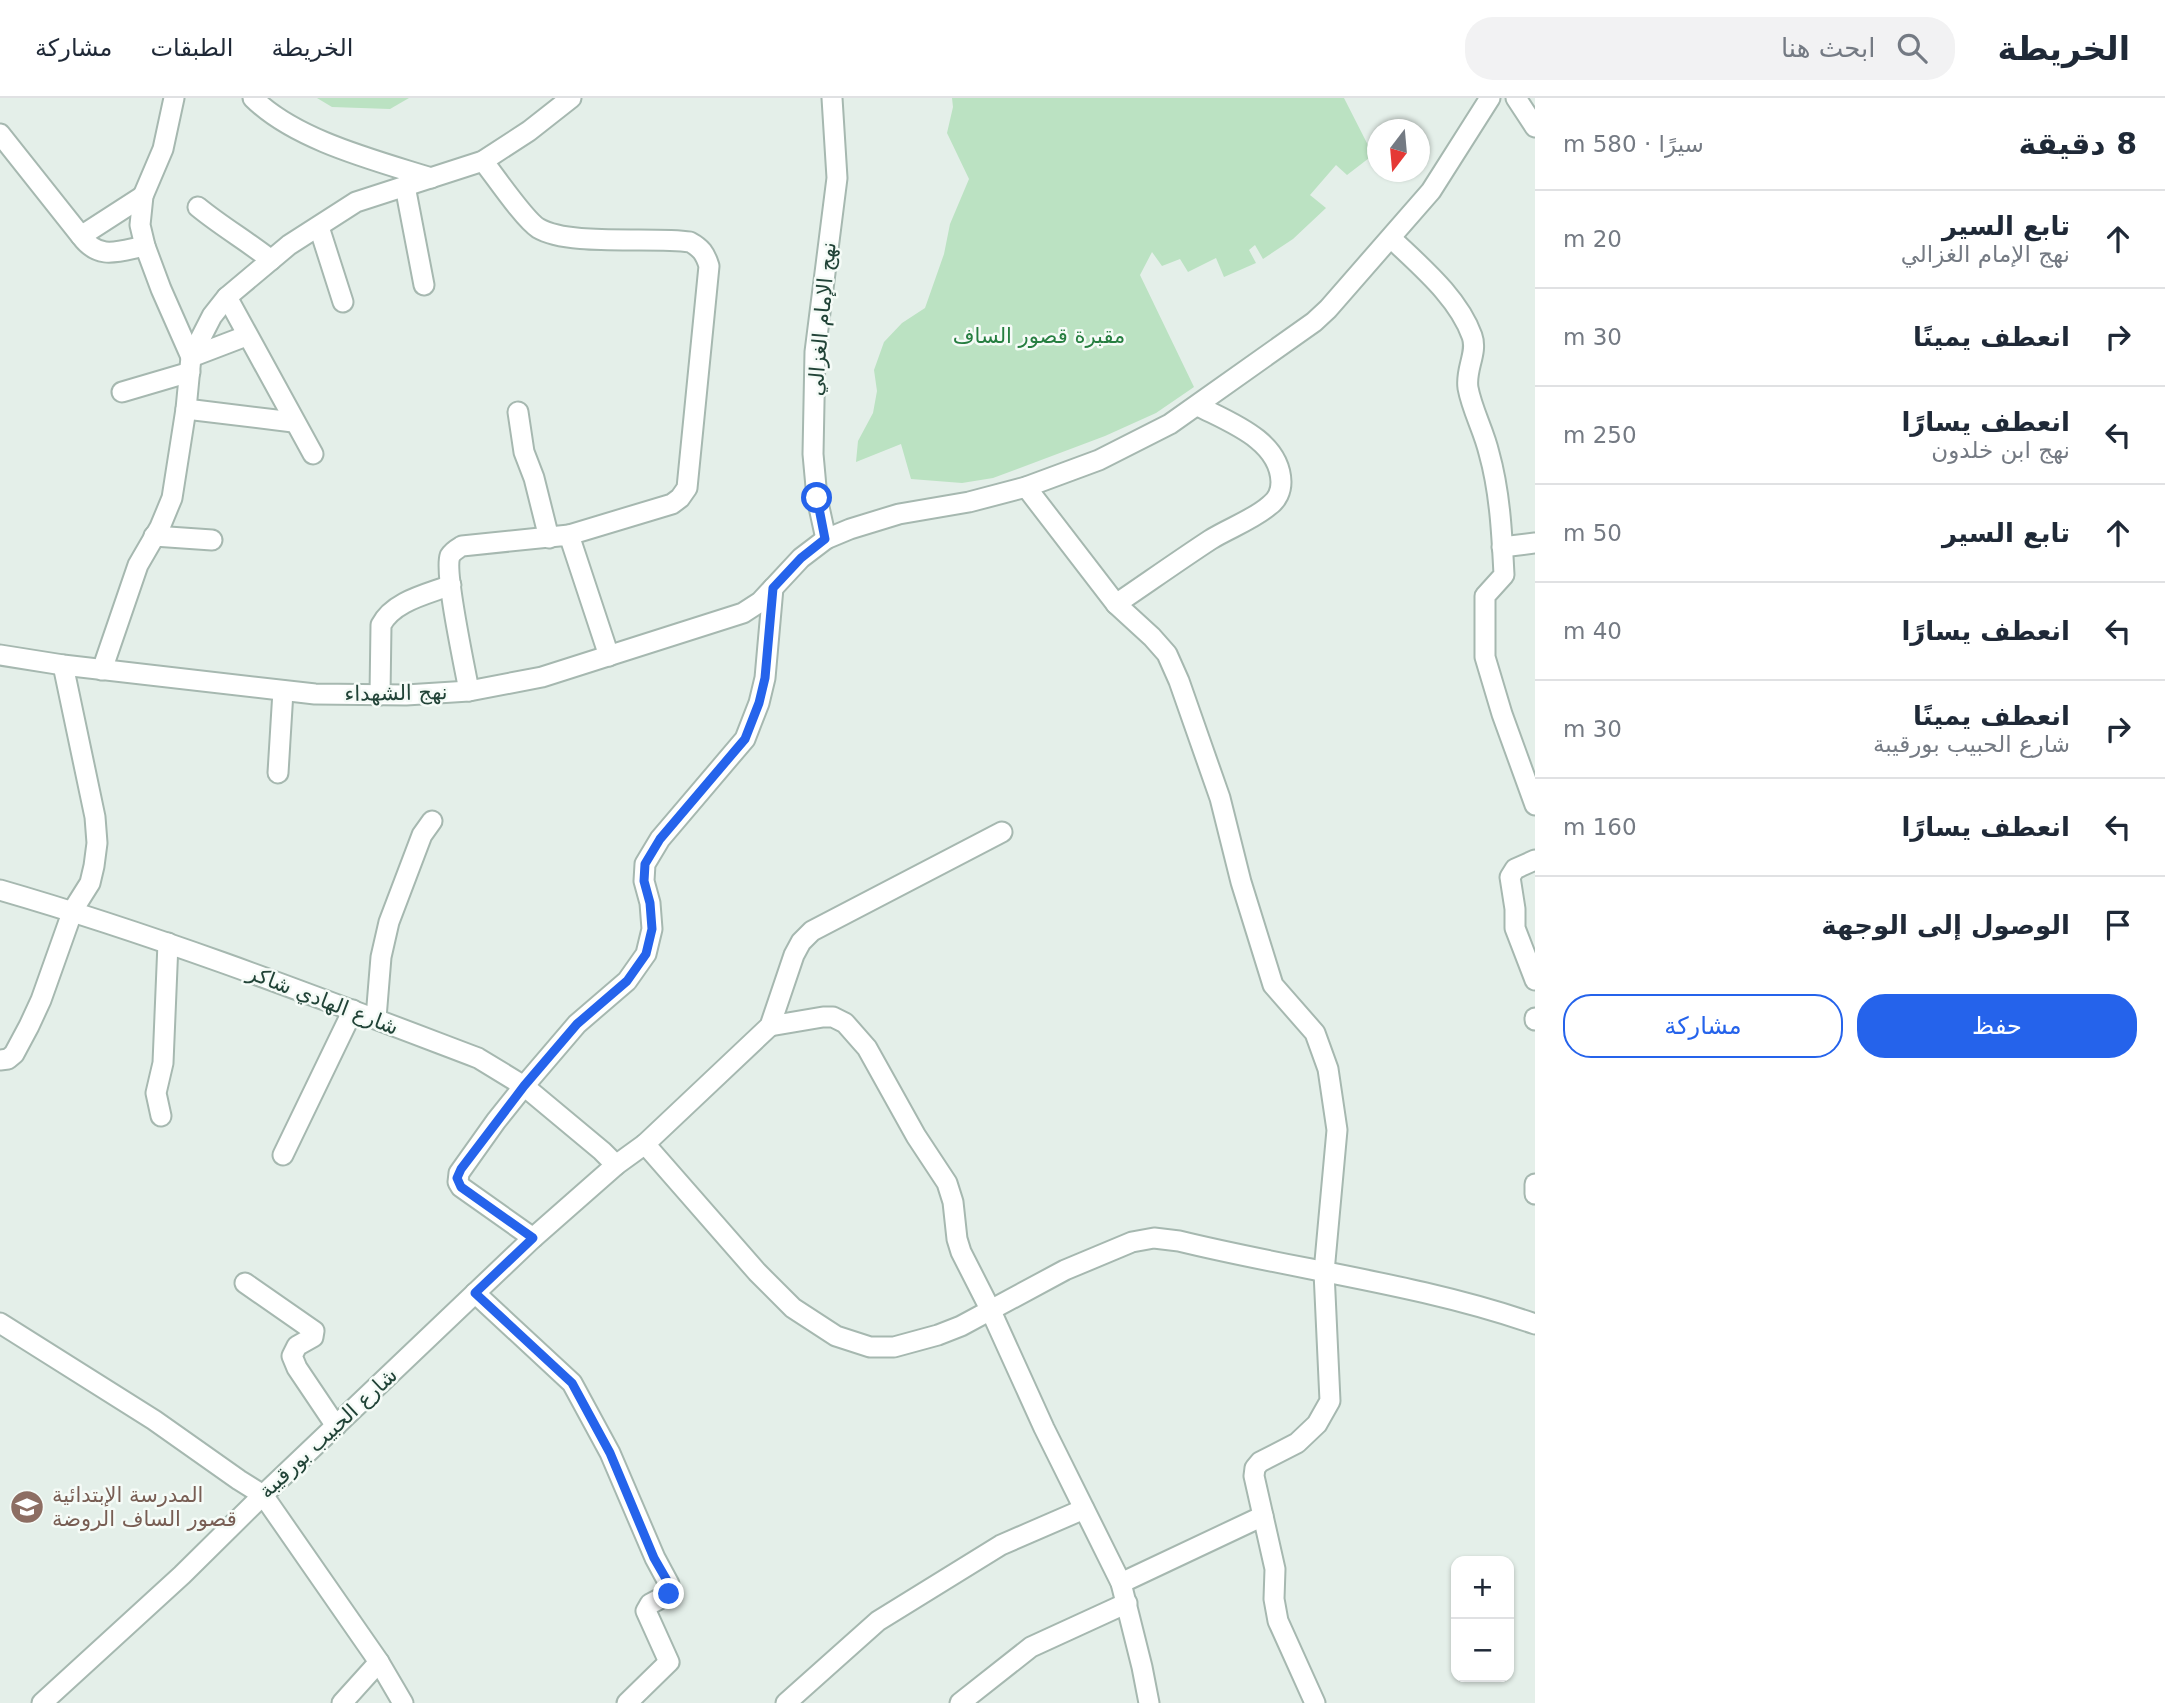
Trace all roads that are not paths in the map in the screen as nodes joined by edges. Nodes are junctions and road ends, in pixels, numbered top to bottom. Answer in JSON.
{"nodes":[{"id":1,"x":174,"y":98,"type":"edge"},
{"id":2,"x":253,"y":98,"type":"edge"},
{"id":3,"x":571,"y":98,"type":"edge"},
{"id":4,"x":832,"y":98,"type":"edge"},
{"id":5,"x":1516,"y":98,"type":"edge"},
{"id":6,"x":1488,"y":99,"type":"edge"},
{"id":7,"x":1535,"y":127,"type":"edge"},
{"id":8,"x":0,"y":134,"type":"edge"},
{"id":9,"x":483,"y":160,"type":"junction"},
{"id":10,"x":431,"y":178,"type":"junction"},
{"id":11,"x":405,"y":186,"type":"junction"},
{"id":12,"x":143,"y":195,"type":"junction"},
{"id":13,"x":198,"y":207,"type":"dead end"},
{"id":14,"x":319,"y":227,"type":"junction"},
{"id":15,"x":81,"y":236,"type":"junction"},
{"id":16,"x":1391,"y":237,"type":"junction"},
{"id":17,"x":145,"y":246,"type":"junction"},
{"id":18,"x":271,"y":260,"type":"junction"},
{"id":19,"x":424,"y":285,"type":"dead end"},
{"id":20,"x":227,"y":297,"type":"junction"},
{"id":21,"x":343,"y":302,"type":"dead end"},
{"id":22,"x":246,"y":336,"type":"junction"},
{"id":23,"x":190,"y":364,"type":"junction"},
{"id":24,"x":121,"y":392,"type":"dead end"},
{"id":25,"x":1198,"y":406,"type":"junction"},
{"id":26,"x":186,"y":409,"type":"junction"},
{"id":27,"x":518,"y":412,"type":"dead end"},
{"id":28,"x":293,"y":422,"type":"junction"},
{"id":29,"x":313,"y":454,"type":"dead end"},
{"id":30,"x":1026,"y":487,"type":"junction"},
{"id":31,"x":569,"y":535,"type":"junction"},
{"id":32,"x":154,"y":536,"type":"junction"},
{"id":33,"x":549,"y":538,"type":"junction"},
{"id":34,"x":825,"y":539,"type":"junction"},
{"id":35,"x":212,"y":540,"type":"dead end"},
{"id":36,"x":1535,"y":543,"type":"edge"},
{"id":37,"x":1503,"y":547,"type":"junction"},
{"id":38,"x":450,"y":585,"type":"junction"},
{"id":39,"x":773,"y":588,"type":"junction"},
{"id":40,"x":1116,"y":604,"type":"junction"},
{"id":41,"x":0,"y":655,"type":"edge"},
{"id":42,"x":609,"y":656,"type":"junction"},
{"id":43,"x":63,"y":665,"type":"junction"},
{"id":44,"x":102,"y":670,"type":"junction"},
{"id":45,"x":283,"y":691,"type":"junction"},
{"id":46,"x":470,"y":691,"type":"junction"},
{"id":47,"x":380,"y":695,"type":"junction"},
{"id":48,"x":278,"y":773,"type":"dead end"},
{"id":49,"x":1535,"y":805,"type":"edge"},
{"id":50,"x":432,"y":821,"type":"dead end"},
{"id":51,"x":1002,"y":832,"type":"dead end"},
{"id":52,"x":1535,"y":860,"type":"edge"},
{"id":53,"x":0,"y":890,"type":"edge"},
{"id":54,"x":72,"y":910,"type":"junction"},
{"id":55,"x":168,"y":943,"type":"junction"},
{"id":56,"x":1535,"y":980,"type":"edge"},
{"id":57,"x":353,"y":1010,"type":"junction"},
{"id":58,"x":376,"y":1018,"type":"junction"},
{"id":59,"x":770,"y":1026,"type":"junction"},
{"id":60,"x":0,"y":1060,"type":"edge"},
{"id":61,"x":524,"y":1086,"type":"junction"},
{"id":62,"x":161,"y":1116,"type":"dead end"},
{"id":63,"x":646,"y":1144,"type":"junction"},
{"id":64,"x":283,"y":1155,"type":"dead end"},
{"id":65,"x":616,"y":1165,"type":"junction"},
{"id":66,"x":1535,"y":1184,"type":"edge"},
{"id":67,"x":1535,"y":1194,"type":"edge"},
{"id":68,"x":533,"y":1238,"type":"junction"},
{"id":69,"x":1324,"y":1272,"type":"junction"},
{"id":70,"x":245,"y":1283,"type":"dead end"},
{"id":71,"x":475,"y":1293,"type":"junction"},
{"id":72,"x":990,"y":1309,"type":"junction"},
{"id":73,"x":0,"y":1323,"type":"edge"},
{"id":74,"x":1535,"y":1324,"type":"edge"},
{"id":75,"x":337,"y":1426,"type":"junction"},
{"id":76,"x":263,"y":1495,"type":"junction"},
{"id":77,"x":1084,"y":1509,"type":"junction"},
{"id":78,"x":1263,"y":1516,"type":"junction"},
{"id":79,"x":1121,"y":1583,"type":"junction"},
{"id":80,"x":1127,"y":1603,"type":"junction"},
{"id":81,"x":379,"y":1662,"type":"junction"},
{"id":82,"x":42,"y":1703,"type":"edge"},
{"id":83,"x":342,"y":1703,"type":"edge"},
{"id":84,"x":403,"y":1703,"type":"edge"},
{"id":85,"x":627,"y":1703,"type":"edge"},
{"id":86,"x":786,"y":1703,"type":"edge"},
{"id":87,"x":960,"y":1703,"type":"edge"},
{"id":88,"x":1149,"y":1703,"type":"edge"},
{"id":89,"x":1315,"y":1703,"type":"edge"}],
"edges":[{"from":1,"to":12,"type":"street"},
{"from":2,"to":10,"type":"street"},
{"from":3,"to":9,"type":"street"},
{"from":4,"to":34,"type":"street","name":"نهج الإمام الغزالي"},
{"from":5,"to":7,"type":"street"},
{"from":6,"to":16,"type":"street","name":"نهج الشهداء"},
{"from":8,"to":15,"type":"street"},
{"from":9,"to":10,"type":"street"},
{"from":9,"to":31,"type":"street"},
{"from":10,"to":11,"type":"street"},
{"from":11,"to":14,"type":"street"},
{"from":11,"to":19,"type":"street"},
{"from":12,"to":15,"type":"street"},
{"from":12,"to":17,"type":"street"},
{"from":13,"to":18,"type":"street"},
{"from":14,"to":18,"type":"street"},
{"from":14,"to":21,"type":"street"},
{"from":15,"to":17,"type":"street"},
{"from":16,"to":25,"type":"street","name":"نهج الشهداء"},
{"from":16,"to":37,"type":"street"},
{"from":17,"to":23,"type":"street"},
{"from":18,"to":20,"type":"street"},
{"from":20,"to":22,"type":"street"},
{"from":20,"to":23,"type":"street"},
{"from":22,"to":23,"type":"street"},
{"from":22,"to":28,"type":"street"},
{"from":23,"to":24,"type":"street"},
{"from":23,"to":26,"type":"street"},
{"from":25,"to":30,"type":"street","name":"نهج الشهداء"},
{"from":25,"to":40,"type":"street"},
{"from":26,"to":28,"type":"street"},
{"from":26,"to":32,"type":"street"},
{"from":27,"to":33,"type":"street"},
{"from":28,"to":29,"type":"street"},
{"from":30,"to":34,"type":"street","name":"نهج الشهداء"},
{"from":30,"to":40,"type":"street"},
{"from":31,"to":33,"type":"street"},
{"from":31,"to":42,"type":"street"},
{"from":32,"to":35,"type":"street"},
{"from":32,"to":44,"type":"street"},
{"from":33,"to":38,"type":"street"},
{"from":34,"to":39,"type":"street","name":"نهج الشهداء"},
{"from":36,"to":37,"type":"street"},
{"from":37,"to":49,"type":"street"},
{"from":38,"to":46,"type":"street"},
{"from":38,"to":47,"type":"street"},
{"from":39,"to":42,"type":"street","name":"نهج الشهداء"},
{"from":39,"to":61,"type":"street"},
{"from":40,"to":69,"type":"street"},
{"from":41,"to":43,"type":"street","name":"نهج الشهداء"},
{"from":42,"to":46,"type":"street","name":"نهج الشهداء"},
{"from":43,"to":44,"type":"street","name":"نهج الشهداء"},
{"from":43,"to":54,"type":"street"},
{"from":44,"to":45,"type":"street","name":"نهج الشهداء"},
{"from":45,"to":47,"type":"street","name":"نهج الشهداء"},
{"from":45,"to":48,"type":"street"},
{"from":46,"to":47,"type":"street","name":"نهج الشهداء"},
{"from":50,"to":58,"type":"street"},
{"from":51,"to":59,"type":"street"},
{"from":52,"to":56,"type":"street"},
{"from":53,"to":54,"type":"street","name":"شارع الهادي شاكر"},
{"from":54,"to":55,"type":"street","name":"شارع الهادي شاكر"},
{"from":54,"to":60,"type":"street"},
{"from":55,"to":57,"type":"street","name":"شارع الهادي شاكر"},
{"from":55,"to":62,"type":"street"},
{"from":57,"to":58,"type":"street","name":"شارع الهادي شاكر"},
{"from":57,"to":64,"type":"street"},
{"from":58,"to":61,"type":"street","name":"شارع الهادي شاكر"},
{"from":59,"to":63,"type":"street","name":"شارع الحبيب بورقيبة"},
{"from":59,"to":72,"type":"street"},
{"from":61,"to":65,"type":"street","name":"شارع الهادي شاكر"},
{"from":61,"to":68,"type":"street"},
{"from":63,"to":65,"type":"street","name":"شارع الحبيب بورقيبة"},
{"from":63,"to":72,"type":"street"},
{"from":65,"to":68,"type":"street","name":"شارع الحبيب بورقيبة"},
{"from":66,"to":67,"type":"street"},
{"from":68,"to":71,"type":"street","name":"شارع الحبيب بورقيبة"},
{"from":69,"to":72,"type":"street"},
{"from":69,"to":74,"type":"street"},
{"from":69,"to":78,"type":"street"},
{"from":70,"to":75,"type":"street"},
{"from":71,"to":75,"type":"street","name":"شارع الحبيب بورقيبة"},
{"from":71,"to":85,"type":"street"},
{"from":72,"to":77,"type":"street"},
{"from":73,"to":76,"type":"street"},
{"from":75,"to":76,"type":"street","name":"شارع الحبيب بورقيبة"},
{"from":76,"to":81,"type":"street"},
{"from":76,"to":82,"type":"street","name":"شارع الحبيب بورقيبة"},
{"from":77,"to":79,"type":"street"},
{"from":77,"to":86,"type":"street"},
{"from":78,"to":79,"type":"street"},
{"from":78,"to":89,"type":"street"},
{"from":79,"to":80,"type":"street"},
{"from":80,"to":87,"type":"street"},
{"from":80,"to":88,"type":"street"},
{"from":81,"to":83,"type":"street"},
{"from":81,"to":84,"type":"street"}]}
